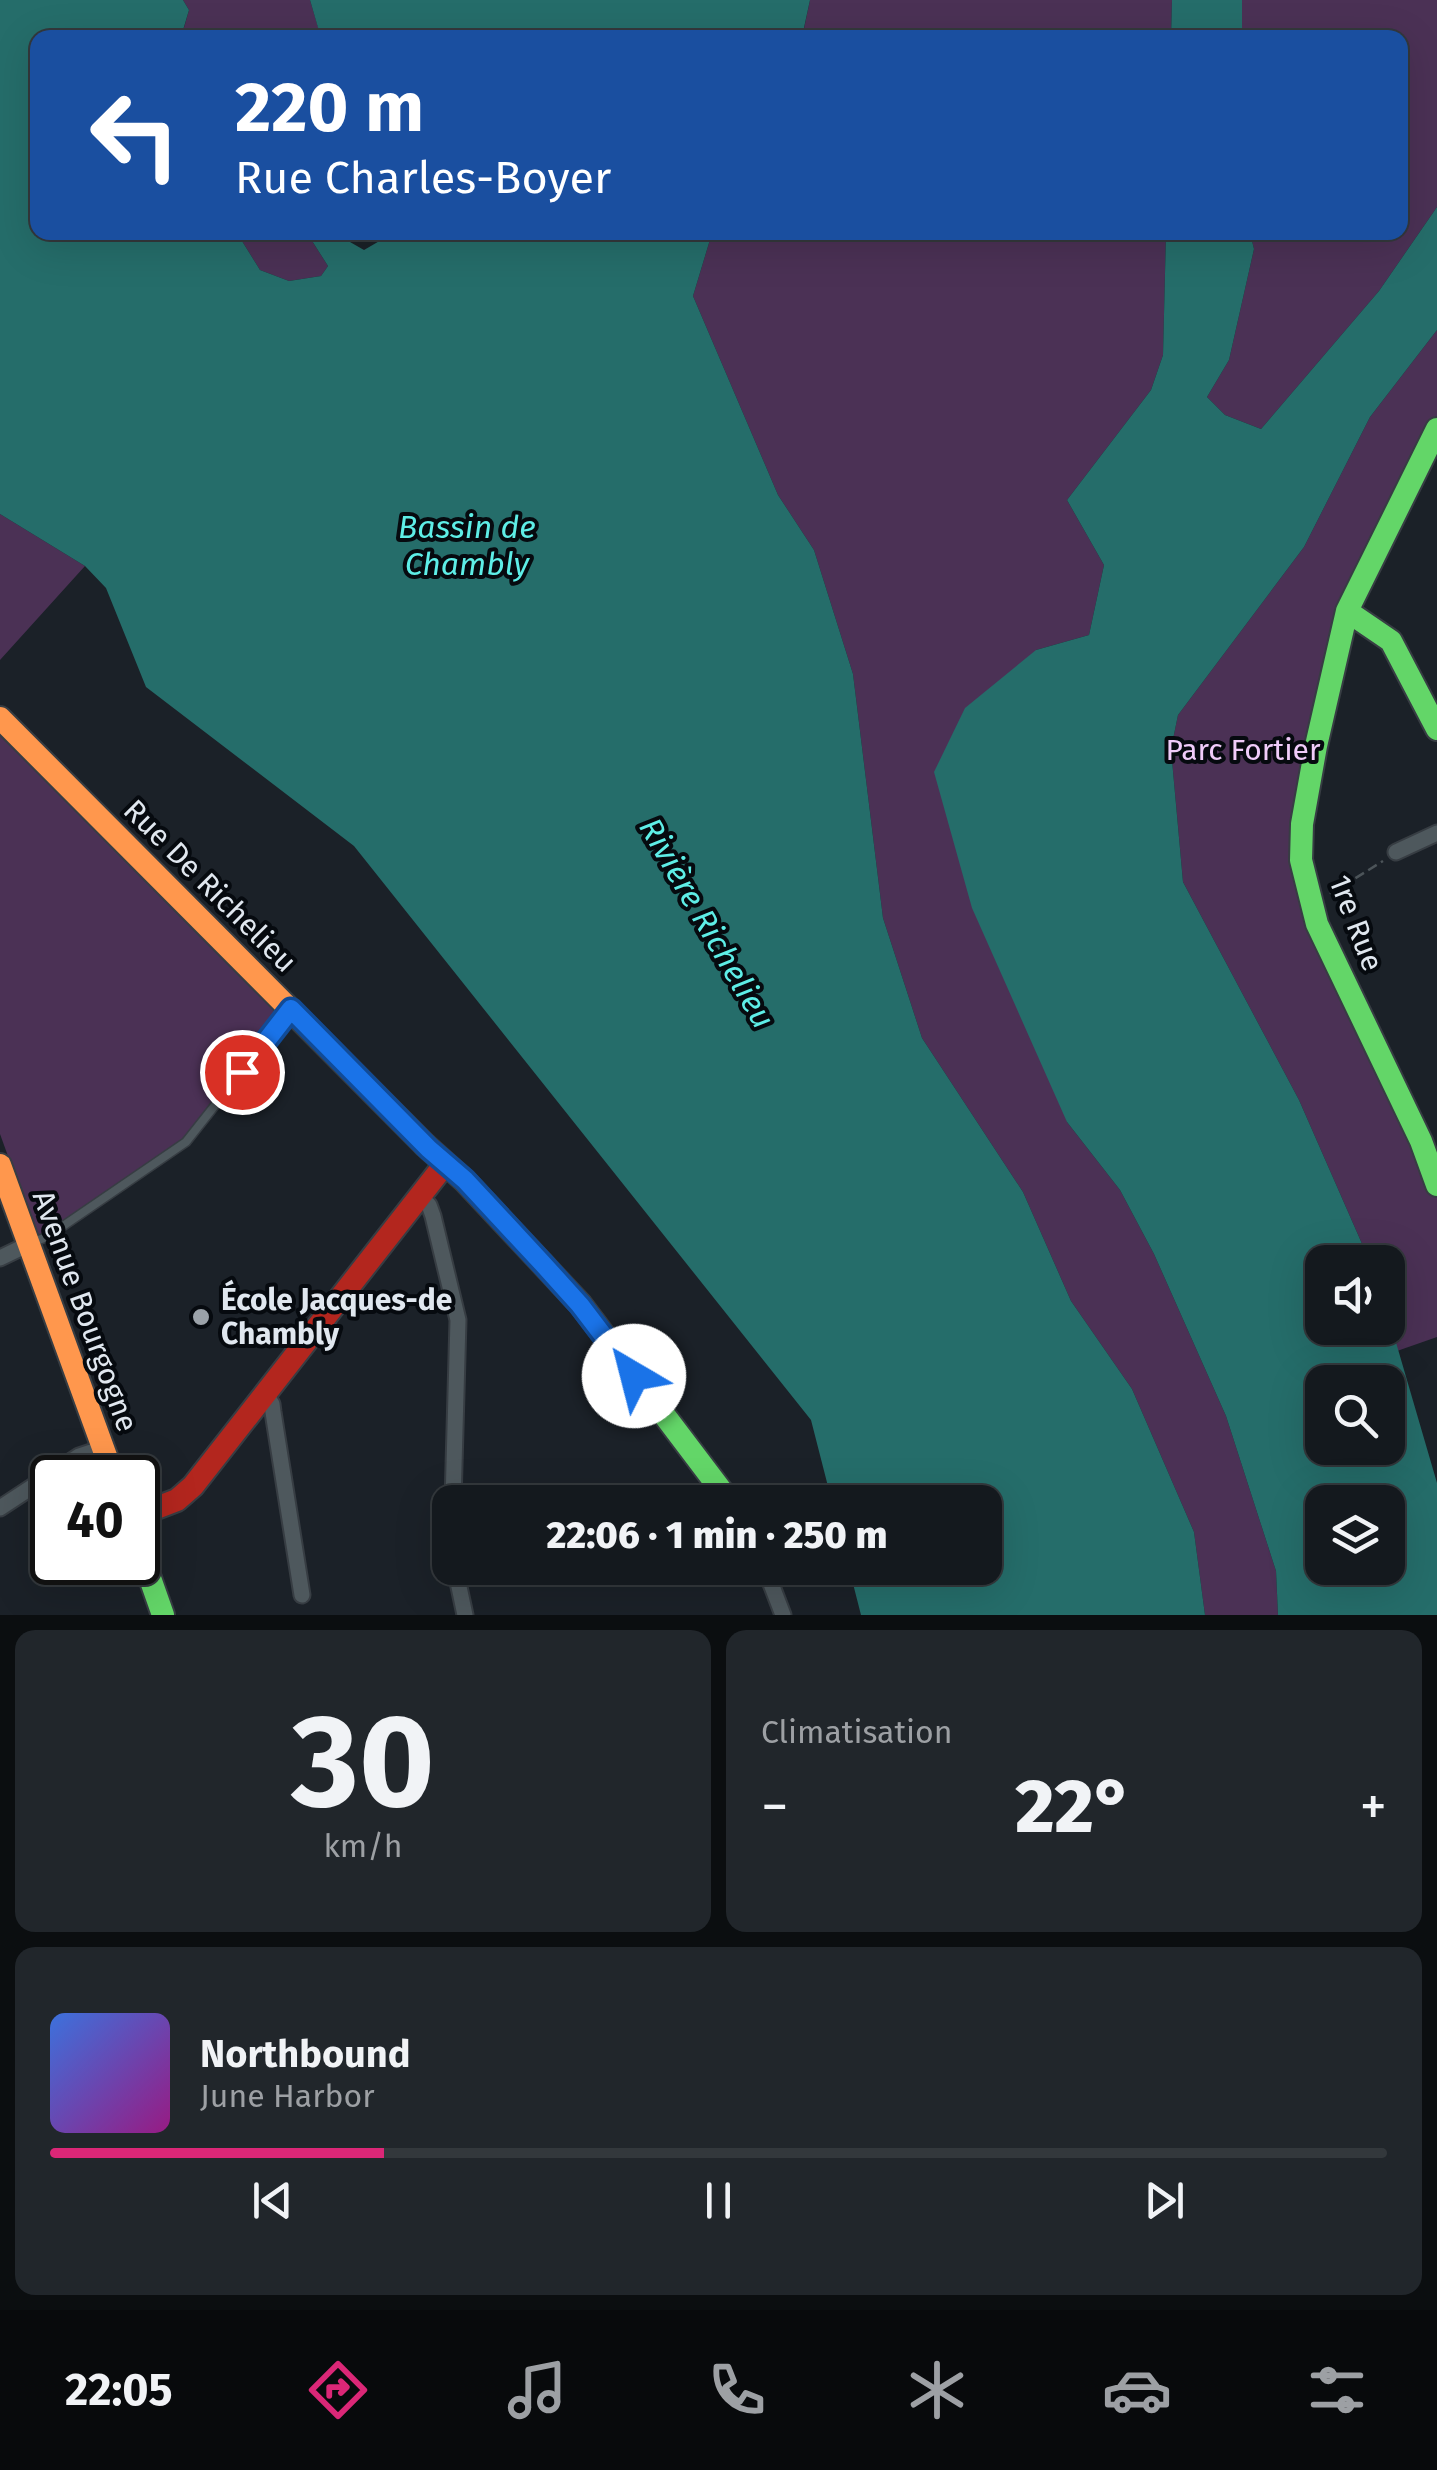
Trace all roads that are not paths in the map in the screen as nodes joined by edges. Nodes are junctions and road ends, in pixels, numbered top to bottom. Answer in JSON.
{"nodes":[{"id":1,"x":1437,"y":429,"type":"edge"},
{"id":2,"x":1347,"y":611,"type":"junction"},
{"id":3,"x":0,"y":718,"type":"edge"},
{"id":4,"x":1437,"y":729,"type":"edge"},
{"id":5,"x":1437,"y":833,"type":"edge"},
{"id":6,"x":1396,"y":852,"type":"road end"},
{"id":7,"x":291,"y":1009,"type":"junction"},
{"id":8,"x":445,"y":1164,"type":"junction"},
{"id":9,"x":0,"y":1165,"type":"edge"},
{"id":10,"x":1437,"y":1185,"type":"edge"},
{"id":11,"x":420,"y":1196,"type":"junction"},
{"id":12,"x":29,"y":1244,"type":"junction"},
{"id":13,"x":0,"y":1258,"type":"edge"},
{"id":14,"x":265,"y":1393,"type":"junction"},
{"id":15,"x":104,"y":1448,"type":"junction"},
{"id":16,"x":106,"y":1455,"type":"edge"},
{"id":17,"x":453,"y":1485,"type":"edge"},
{"id":18,"x":717,"y":1485,"type":"edge"},
{"id":19,"x":160,"y":1506,"type":"edge"},
{"id":20,"x":0,"y":1508,"type":"edge"},
{"id":21,"x":152,"y":1585,"type":"edge"},
{"id":22,"x":459,"y":1585,"type":"edge"},
{"id":23,"x":772,"y":1585,"type":"edge"},
{"id":24,"x":302,"y":1595,"type":"dead end"},
{"id":25,"x":163,"y":1615,"type":"edge"},
{"id":26,"x":465,"y":1615,"type":"edge"},
{"id":27,"x":783,"y":1615,"type":"edge"}],
"edges":[{"from":1,"to":2,"type":"street","name":"1re Rue"},
{"from":2,"to":4,"type":"street"},
{"from":2,"to":10,"type":"street","name":"1re Rue"},
{"from":3,"to":7,"type":"street","name":"Rue De Richelieu"},
{"from":5,"to":6,"type":"street"},
{"from":7,"to":8,"type":"street","name":"Rue De Richelieu"},
{"from":7,"to":12,"type":"lane"},
{"from":8,"to":11,"type":"street"},
{"from":8,"to":18,"type":"street","name":"Rue De Richelieu"},
{"from":9,"to":12,"type":"street","name":"Avenue Bourgogne"},
{"from":11,"to":14,"type":"street"},
{"from":11,"to":17,"type":"street"},
{"from":12,"to":13,"type":"street"},
{"from":12,"to":15,"type":"street","name":"Avenue Bourgogne"},
{"from":14,"to":19,"type":"street"},
{"from":14,"to":24,"type":"street"},
{"from":15,"to":16,"type":"street","name":"Avenue Bourgogne"},
{"from":15,"to":20,"type":"street"},
{"from":21,"to":25,"type":"street"},
{"from":22,"to":26,"type":"street"},
{"from":23,"to":27,"type":"street"}]}
